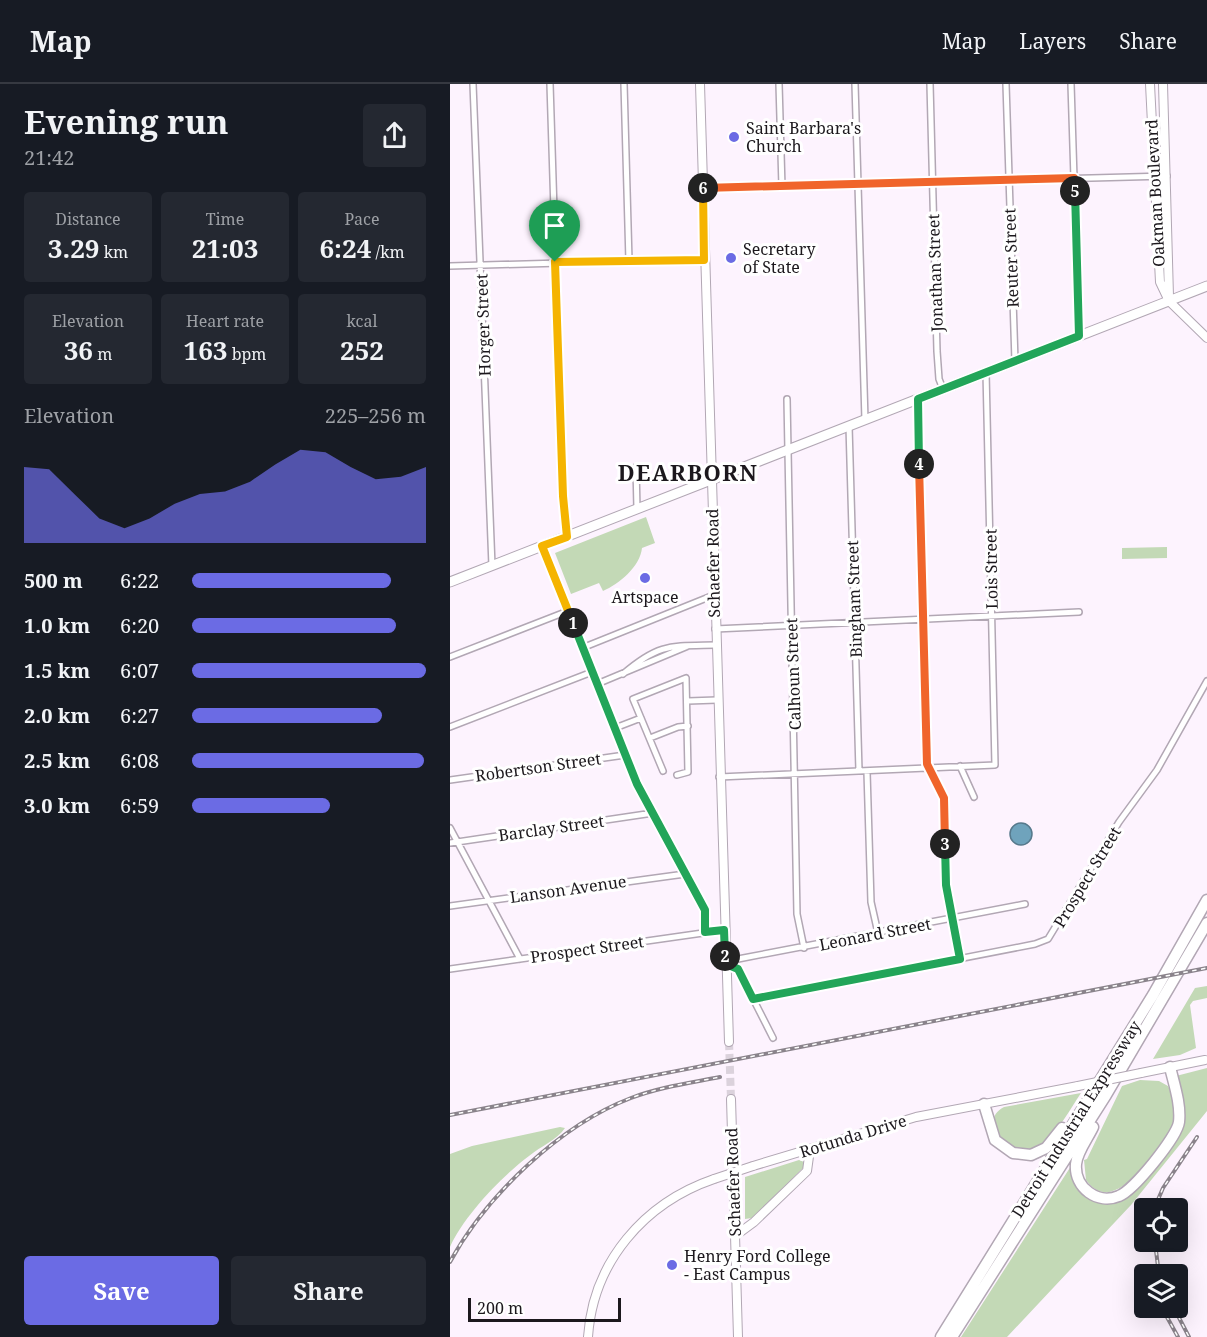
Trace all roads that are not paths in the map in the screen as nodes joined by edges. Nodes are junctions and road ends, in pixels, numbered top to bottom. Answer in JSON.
{"nodes":[{"id":1,"x":473,"y":84,"type":"edge"},
{"id":2,"x":550,"y":84,"type":"edge"},
{"id":3,"x":624,"y":84,"type":"edge"},
{"id":4,"x":700,"y":84,"type":"edge"},
{"id":5,"x":779,"y":84,"type":"edge"},
{"id":6,"x":855,"y":84,"type":"edge"},
{"id":7,"x":930,"y":84,"type":"edge"},
{"id":8,"x":1006,"y":84,"type":"edge"},
{"id":9,"x":1071,"y":84,"type":"edge"},
{"id":10,"x":1150,"y":84,"type":"edge"},
{"id":11,"x":1163,"y":84,"type":"edge"},
{"id":12,"x":1153,"y":176,"type":"junction"},
{"id":13,"x":1167,"y":176,"type":"junction"},
{"id":14,"x":1074,"y":178,"type":"junction"},
{"id":15,"x":1009,"y":180,"type":"junction"},
{"id":16,"x":932,"y":182,"type":"junction"},
{"id":17,"x":857,"y":184,"type":"junction"},
{"id":18,"x":782,"y":187,"type":"junction"},
{"id":19,"x":702,"y":188,"type":"junction"},
{"id":20,"x":1154,"y":192,"type":"junction"},
{"id":21,"x":1166,"y":192,"type":"junction"},
{"id":22,"x":704,"y":260,"type":"junction"},
{"id":23,"x":630,"y":261,"type":"junction"},
{"id":24,"x":555,"y":262,"type":"junction"},
{"id":25,"x":480,"y":265,"type":"junction"},
{"id":26,"x":450,"y":266,"type":"edge"},
{"id":27,"x":1207,"y":286,"type":"edge"},
{"id":28,"x":1169,"y":301,"type":"junction"},
{"id":29,"x":1079,"y":336,"type":"junction"},
{"id":30,"x":1207,"y":338,"type":"edge"},
{"id":31,"x":1015,"y":361,"type":"junction"},
{"id":32,"x":986,"y":372,"type":"junction"},
{"id":33,"x":943,"y":390,"type":"junction"},
{"id":34,"x":787,"y":399,"type":"dead end"},
{"id":35,"x":918,"y":399,"type":"junction"},
{"id":36,"x":865,"y":420,"type":"junction"},
{"id":37,"x":849,"y":426,"type":"junction"},
{"id":38,"x":789,"y":450,"type":"junction"},
{"id":39,"x":636,"y":467,"type":"dead end"},
{"id":40,"x":711,"y":480,"type":"junction"},
{"id":41,"x":637,"y":509,"type":"junction"},
{"id":42,"x":567,"y":537,"type":"junction"},
{"id":43,"x":542,"y":546,"type":"junction"},
{"id":44,"x":492,"y":566,"type":"junction"},
{"id":45,"x":450,"y":582,"type":"edge"},
{"id":46,"x":714,"y":595,"type":"junction"},
{"id":47,"x":568,"y":611,"type":"junction"},
{"id":48,"x":1079,"y":612,"type":"dead end"},
{"id":49,"x":992,"y":615,"type":"junction"},
{"id":50,"x":924,"y":618,"type":"junction"},
{"id":51,"x":855,"y":621,"type":"junction"},
{"id":52,"x":792,"y":624,"type":"junction"},
{"id":53,"x":715,"y":629,"type":"junction"},
{"id":54,"x":715,"y":645,"type":"junction"},
{"id":55,"x":582,"y":648,"type":"junction"},
{"id":56,"x":450,"y":657,"type":"edge"},
{"id":57,"x":592,"y":672,"type":"junction"},
{"id":58,"x":1207,"y":681,"type":"edge"},
{"id":59,"x":597,"y":684,"type":"junction"},
{"id":60,"x":717,"y":700,"type":"junction"},
{"id":61,"x":688,"y":701,"type":"junction"},
{"id":62,"x":641,"y":718,"type":"junction"},
{"id":63,"x":688,"y":726,"type":"junction"},
{"id":64,"x":450,"y":727,"type":"edge"},
{"id":65,"x":615,"y":728,"type":"junction"},
{"id":66,"x":650,"y":738,"type":"junction"},
{"id":67,"x":625,"y":755,"type":"junction"},
{"id":68,"x":960,"y":766,"type":"junction"},
{"id":69,"x":928,"y":768,"type":"junction"},
{"id":70,"x":663,"y":771,"type":"dead end"},
{"id":71,"x":859,"y":771,"type":"junction"},
{"id":72,"x":867,"y":772,"type":"junction"},
{"id":73,"x":794,"y":774,"type":"junction"},
{"id":74,"x":677,"y":775,"type":"dead end"},
{"id":75,"x":719,"y":777,"type":"junction"},
{"id":76,"x":450,"y":780,"type":"edge"},
{"id":77,"x":974,"y":797,"type":"dead end"},
{"id":78,"x":653,"y":813,"type":"junction"},
{"id":79,"x":450,"y":828,"type":"edge"},
{"id":80,"x":457,"y":842,"type":"junction"},
{"id":81,"x":450,"y":843,"type":"edge"},
{"id":82,"x":685,"y":874,"type":"junction"},
{"id":83,"x":489,"y":900,"type":"junction"},
{"id":84,"x":1207,"y":900,"type":"edge"},
{"id":85,"x":1025,"y":904,"type":"dead end"},
{"id":86,"x":450,"y":906,"type":"edge"},
{"id":87,"x":952,"y":919,"type":"junction"},
{"id":88,"x":1207,"y":923,"type":"edge"},
{"id":89,"x":724,"y":930,"type":"junction"},
{"id":90,"x":705,"y":932,"type":"junction"},
{"id":91,"x":878,"y":933,"type":"junction"},
{"id":92,"x":804,"y":948,"type":"junction"},
{"id":93,"x":520,"y":959,"type":"junction"},
{"id":94,"x":960,"y":959,"type":"junction"},
{"id":95,"x":726,"y":964,"type":"junction"},
{"id":96,"x":450,"y":969,"type":"edge"},
{"id":97,"x":753,"y":999,"type":"junction"},
{"id":98,"x":773,"y":1038,"type":"dead end"},
{"id":99,"x":729,"y":1042,"type":"tunnel mouth"},
{"id":100,"x":1205,"y":1060,"type":"dead end"},
{"id":101,"x":1170,"y":1067,"type":"junction"},
{"id":102,"x":1106,"y":1095,"type":"junction"},
{"id":103,"x":731,"y":1099,"type":"tunnel mouth"},
{"id":104,"x":984,"y":1104,"type":"junction"},
{"id":105,"x":1080,"y":1108,"type":"junction"},
{"id":106,"x":810,"y":1149,"type":"junction"},
{"id":107,"x":735,"y":1236,"type":"junction"},
{"id":108,"x":588,"y":1337,"type":"edge"},
{"id":109,"x":738,"y":1337,"type":"edge"},
{"id":110,"x":941,"y":1337,"type":"edge"},
{"id":111,"x":952,"y":1337,"type":"edge"}],
"edges":[{"from":1,"to":25,"type":"street","name":"Horger Street"},
{"from":2,"to":24,"type":"street"},
{"from":3,"to":23,"type":"street"},
{"from":4,"to":19,"type":"main road","name":"Schaefer Road"},
{"from":5,"to":18,"type":"street"},
{"from":6,"to":17,"type":"street"},
{"from":7,"to":16,"type":"street","name":"Jonathan Street"},
{"from":8,"to":15,"type":"street","name":"Reuter Street"},
{"from":9,"to":14,"type":"street"},
{"from":10,"to":12,"type":"main road","name":"Oakman Boulevard"},
{"from":11,"to":13,"type":"main road","name":"Oakman Boulevard"},
{"from":12,"to":13,"type":"street"},
{"from":12,"to":14,"type":"street"},
{"from":12,"to":20,"type":"main road","name":"Oakman Boulevard"},
{"from":13,"to":21,"type":"main road","name":"Oakman Boulevard"},
{"from":14,"to":15,"type":"street"},
{"from":14,"to":29,"type":"street"},
{"from":15,"to":16,"type":"street"},
{"from":15,"to":31,"type":"street","name":"Reuter Street"},
{"from":16,"to":17,"type":"street"},
{"from":16,"to":33,"type":"street","name":"Jonathan Street"},
{"from":17,"to":18,"type":"street"},
{"from":17,"to":36,"type":"street"},
{"from":18,"to":19,"type":"street"},
{"from":19,"to":22,"type":"main road","name":"Schaefer Road"},
{"from":20,"to":21,"type":"main road"},
{"from":20,"to":28,"type":"main road","name":"Oakman Boulevard"},
{"from":21,"to":28,"type":"main road","name":"Oakman Boulevard"},
{"from":22,"to":23,"type":"street"},
{"from":22,"to":40,"type":"main road","name":"Schaefer Road"},
{"from":23,"to":24,"type":"street"},
{"from":24,"to":25,"type":"street"},
{"from":24,"to":42,"type":"street"},
{"from":25,"to":26,"type":"street"},
{"from":25,"to":44,"type":"street","name":"Horger Street"},
{"from":27,"to":28,"type":"main road"},
{"from":28,"to":29,"type":"main road"},
{"from":28,"to":30,"type":"main road","name":"Oakman Boulevard"},
{"from":29,"to":31,"type":"main road"},
{"from":31,"to":32,"type":"main road"},
{"from":32,"to":33,"type":"main road"},
{"from":32,"to":49,"type":"street","name":"Lois Street"},
{"from":33,"to":35,"type":"main road"},
{"from":34,"to":38,"type":"street","name":"Calhoun Street"},
{"from":35,"to":36,"type":"main road"},
{"from":35,"to":50,"type":"street"},
{"from":36,"to":37,"type":"main road"},
{"from":37,"to":38,"type":"main road"},
{"from":37,"to":51,"type":"street","name":"Bingham Street"},
{"from":38,"to":40,"type":"main road"},
{"from":38,"to":52,"type":"street","name":"Calhoun Street"},
{"from":39,"to":41,"type":"street"},
{"from":40,"to":41,"type":"main road"},
{"from":40,"to":46,"type":"main road","name":"Schaefer Road"},
{"from":41,"to":42,"type":"main road"},
{"from":42,"to":43,"type":"main road"},
{"from":43,"to":44,"type":"main road"},
{"from":43,"to":47,"type":"street"},
{"from":44,"to":45,"type":"main road"},
{"from":46,"to":53,"type":"main road","name":"Schaefer Road"},
{"from":46,"to":55,"type":"street"},
{"from":47,"to":55,"type":"street"},
{"from":47,"to":56,"type":"street"},
{"from":48,"to":49,"type":"street"},
{"from":49,"to":50,"type":"street"},
{"from":49,"to":68,"type":"street","name":"Lois Street"},
{"from":50,"to":51,"type":"street"},
{"from":50,"to":69,"type":"street"},
{"from":51,"to":52,"type":"street"},
{"from":51,"to":71,"type":"street","name":"Bingham Street"},
{"from":52,"to":53,"type":"street"},
{"from":52,"to":73,"type":"street","name":"Calhoun Street"},
{"from":53,"to":54,"type":"main road","name":"Schaefer Road"},
{"from":54,"to":59,"type":"street"},
{"from":54,"to":60,"type":"main road","name":"Schaefer Road"},
{"from":55,"to":57,"type":"street"},
{"from":57,"to":59,"type":"street"},
{"from":57,"to":64,"type":"street"},
{"from":58,"to":94,"type":"street","name":"Prospect Street"},
{"from":59,"to":65,"type":"street"},
{"from":60,"to":61,"type":"street"},
{"from":60,"to":75,"type":"main road","name":"Schaefer Road"},
{"from":61,"to":62,"type":"street"},
{"from":61,"to":63,"type":"street"},
{"from":62,"to":65,"type":"street"},
{"from":62,"to":66,"type":"street"},
{"from":63,"to":66,"type":"street"},
{"from":63,"to":74,"type":"street"},
{"from":65,"to":67,"type":"street"},
{"from":66,"to":70,"type":"street"},
{"from":67,"to":76,"type":"street","name":"Robertson Street"},
{"from":67,"to":78,"type":"street"},
{"from":68,"to":69,"type":"street"},
{"from":68,"to":77,"type":"street"},
{"from":69,"to":72,"type":"street"},
{"from":69,"to":87,"type":"street"},
{"from":71,"to":72,"type":"street"},
{"from":71,"to":73,"type":"street"},
{"from":72,"to":91,"type":"street"},
{"from":73,"to":75,"type":"street"},
{"from":73,"to":92,"type":"street","name":"Calhoun Street"},
{"from":75,"to":89,"type":"main road","name":"Schaefer Road"},
{"from":78,"to":80,"type":"street","name":"Barclay Street"},
{"from":78,"to":82,"type":"street"},
{"from":79,"to":80,"type":"street"},
{"from":80,"to":81,"type":"street","name":"Barclay Street"},
{"from":80,"to":83,"type":"street"},
{"from":82,"to":83,"type":"street","name":"Lanson Avenue"},
{"from":82,"to":90,"type":"street"},
{"from":83,"to":86,"type":"street","name":"Lanson Avenue"},
{"from":83,"to":93,"type":"street"},
{"from":84,"to":105,"type":"highway","name":"Detroit Industrial Expressway"},
{"from":85,"to":87,"type":"street","name":"Leonard Street"},
{"from":87,"to":91,"type":"street","name":"Leonard Street"},
{"from":87,"to":94,"type":"street"},
{"from":88,"to":102,"type":"highway","name":"Detroit Industrial Expressway"},
{"from":89,"to":90,"type":"street","name":"Prospect Street"},
{"from":89,"to":95,"type":"main road","name":"Schaefer Road"},
{"from":90,"to":93,"type":"street","name":"Prospect Street"},
{"from":91,"to":92,"type":"street","name":"Leonard Street"},
{"from":92,"to":95,"type":"street","name":"Leonard Street"},
{"from":93,"to":96,"type":"street","name":"Prospect Street"},
{"from":94,"to":97,"type":"street","name":"Prospect Street"},
{"from":95,"to":97,"type":"street"},
{"from":95,"to":99,"type":"main road","name":"Schaefer Road"},
{"from":97,"to":98,"type":"street"},
{"from":100,"to":101,"type":"main road","name":"Rotunda Drive"},
{"from":101,"to":102,"type":"highway"},
{"from":101,"to":104,"type":"main road","name":"Rotunda Drive","bridge":true},
{"from":102,"to":111,"type":"highway","name":"Detroit Industrial Expressway"},
{"from":103,"to":107,"type":"main road","name":"Schaefer Road"},
{"from":104,"to":105,"type":"highway"},
{"from":104,"to":106,"type":"main road","name":"Rotunda Drive"},
{"from":105,"to":110,"type":"highway","name":"Detroit Industrial Expressway"},
{"from":106,"to":107,"type":"main road"},
{"from":106,"to":108,"type":"main road","name":"Rotunda Drive","bridge":true},
{"from":107,"to":109,"type":"main road","name":"Schaefer Road"}]}
